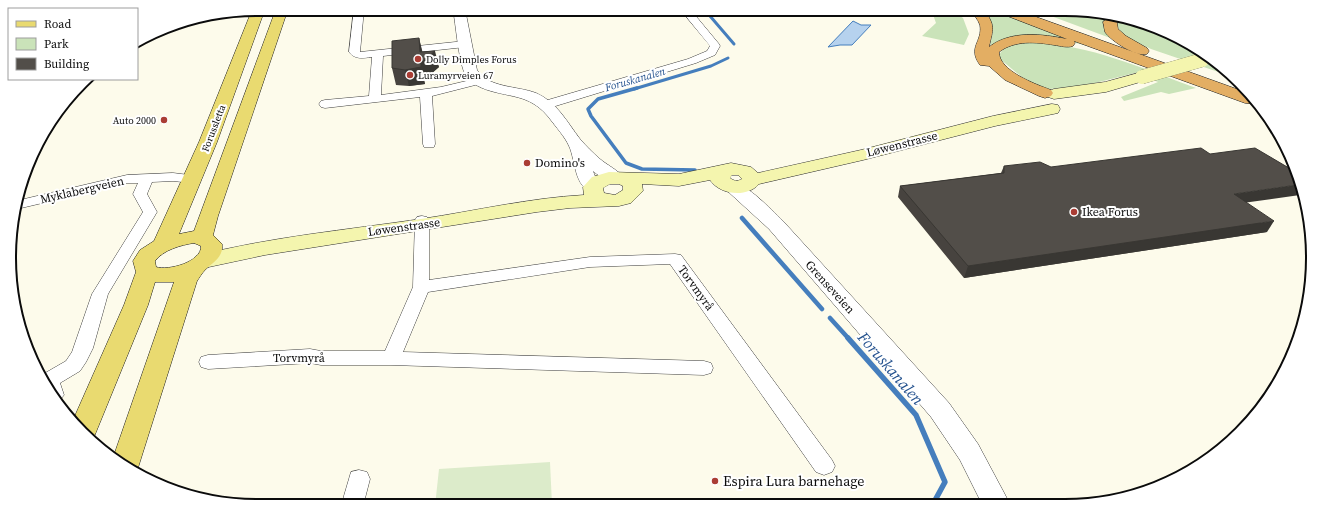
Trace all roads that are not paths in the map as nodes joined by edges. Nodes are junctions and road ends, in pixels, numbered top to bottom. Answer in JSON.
{"nodes":[{"id":1,"x":256,"y":16,"type":"edge"},
{"id":2,"x":279,"y":16,"type":"edge"},
{"id":3,"x":358,"y":16,"type":"edge"},
{"id":4,"x":460,"y":16,"type":"edge"},
{"id":5,"x":691,"y":16,"type":"edge"},
{"id":6,"x":982,"y":16,"type":"edge"},
{"id":7,"x":1021,"y":16,"type":"edge"},
{"id":8,"x":1041,"y":16,"type":"edge"},
{"id":9,"x":1112,"y":21,"type":"edge"},
{"id":10,"x":466,"y":44,"type":"junction"},
{"id":11,"x":378,"y":53,"type":"junction"},
{"id":12,"x":1156,"y":58,"type":"junction"},
{"id":13,"x":1135,"y":59,"type":"junction"},
{"id":14,"x":1203,"y":60,"type":"edge"},
{"id":15,"x":479,"y":81,"type":"junction"},
{"id":16,"x":1233,"y":85,"type":"edge"},
{"id":17,"x":426,"y":94,"type":"junction"},
{"id":18,"x":375,"y":98,"type":"junction"},
{"id":19,"x":1246,"y":98,"type":"edge"},
{"id":20,"x":1053,"y":102,"type":"junction"},
{"id":21,"x":325,"y":104,"type":"dead end"},
{"id":22,"x":407,"y":104,"type":"dead end"},
{"id":23,"x":545,"y":105,"type":"junction"},
{"id":24,"x":360,"y":110,"type":"dead end"},
{"id":25,"x":429,"y":144,"type":"dead end"},
{"id":26,"x":576,"y":144,"type":"junction"},
{"id":27,"x":199,"y":163,"type":"junction"},
{"id":28,"x":618,"y":178,"type":"junction"},
{"id":29,"x":748,"y":178,"type":"junction"},
{"id":30,"x":146,"y":179,"type":"junction"},
{"id":31,"x":192,"y":179,"type":"junction"},
{"id":32,"x":727,"y":181,"type":"junction"},
{"id":33,"x":597,"y":191,"type":"junction"},
{"id":34,"x":630,"y":195,"type":"junction"},
{"id":35,"x":22,"y":205,"type":"edge"},
{"id":36,"x":422,"y":222,"type":"junction"},
{"id":37,"x":776,"y":225,"type":"junction"},
{"id":38,"x":163,"y":245,"type":"junction"},
{"id":39,"x":203,"y":252,"type":"junction"},
{"id":40,"x":147,"y":272,"type":"junction"},
{"id":41,"x":421,"y":287,"type":"junction"},
{"id":42,"x":391,"y":358,"type":"junction"},
{"id":43,"x":208,"y":362,"type":"dead end"},
{"id":44,"x":704,"y":368,"type":"dead end"},
{"id":45,"x":52,"y":384,"type":"edge"},
{"id":46,"x":85,"y":426,"type":"edge"},
{"id":47,"x":127,"y":460,"type":"edge"},
{"id":48,"x":824,"y":466,"type":"dead end"},
{"id":49,"x":359,"y":479,"type":"dead end"},
{"id":50,"x":354,"y":499,"type":"edge"},
{"id":51,"x":993,"y":499,"type":"edge"}],
"edges":[{"from":1,"to":27,"type":"main road","name":"Forussletta"},
{"from":2,"to":39,"type":"main road"},
{"from":3,"to":11,"type":"street"},
{"from":4,"to":10,"type":"street"},
{"from":5,"to":23,"type":"street"},
{"from":6,"to":20,"type":"highway"},
{"from":7,"to":13,"type":"highway"},
{"from":8,"to":12,"type":"highway"},
{"from":9,"to":12,"type":"highway"},
{"from":10,"to":11,"type":"street"},
{"from":10,"to":15,"type":"street"},
{"from":11,"to":18,"type":"street"},
{"from":12,"to":16,"type":"highway"},
{"from":13,"to":19,"type":"highway"},
{"from":13,"to":20,"type":"highway"},
{"from":14,"to":20,"type":"main road","name":"Løwenstrasse","bridge":true},
{"from":15,"to":17,"type":"street"},
{"from":15,"to":23,"type":"street"},
{"from":17,"to":18,"type":"street"},
{"from":17,"to":25,"type":"street"},
{"from":18,"to":21,"type":"street"},
{"from":20,"to":29,"type":"main road","name":"Løwenstrasse"},
{"from":22,"to":24,"type":"street"},
{"from":23,"to":26,"type":"street"},
{"from":26,"to":28,"type":"street"},
{"from":26,"to":33,"type":"street"},
{"from":27,"to":30,"type":"street","name":"Myklabergveien"},
{"from":27,"to":31,"type":"main road","name":"Forussletta"},
{"from":28,"to":32,"type":"main road"},
{"from":28,"to":33,"type":"main road"},
{"from":28,"to":34,"type":"main road"},
{"from":29,"to":32,"type":"main road","name":"Løwenstrasse"},
{"from":29,"to":37,"type":"street","name":"Grenseveien"},
{"from":30,"to":31,"type":"street","name":"Myklabergveien"},
{"from":30,"to":35,"type":"street","name":"Myklabergveien"},
{"from":30,"to":45,"type":"street"},
{"from":31,"to":38,"type":"main road","name":"Forussletta"},
{"from":32,"to":34,"type":"main road"},
{"from":32,"to":37,"type":"street","name":"Grenseveien"},
{"from":33,"to":34,"type":"main road","name":"Løwenstrasse"},
{"from":33,"to":36,"type":"main road","name":"Løwenstrasse"},
{"from":36,"to":39,"type":"main road","name":"Løwenstrasse"},
{"from":36,"to":41,"type":"street"},
{"from":37,"to":51,"type":"street","name":"Grenseveien"},
{"from":38,"to":39,"type":"main road"},
{"from":38,"to":40,"type":"main road"},
{"from":39,"to":40,"type":"main road"},
{"from":39,"to":47,"type":"main road"},
{"from":40,"to":46,"type":"main road"},
{"from":41,"to":42,"type":"street"},
{"from":41,"to":48,"type":"street","name":"Torvmyrå"},
{"from":42,"to":43,"type":"street","name":"Torvmyrå"},
{"from":42,"to":44,"type":"street","name":"Torvmyrå"},
{"from":49,"to":50,"type":"street"}]}
